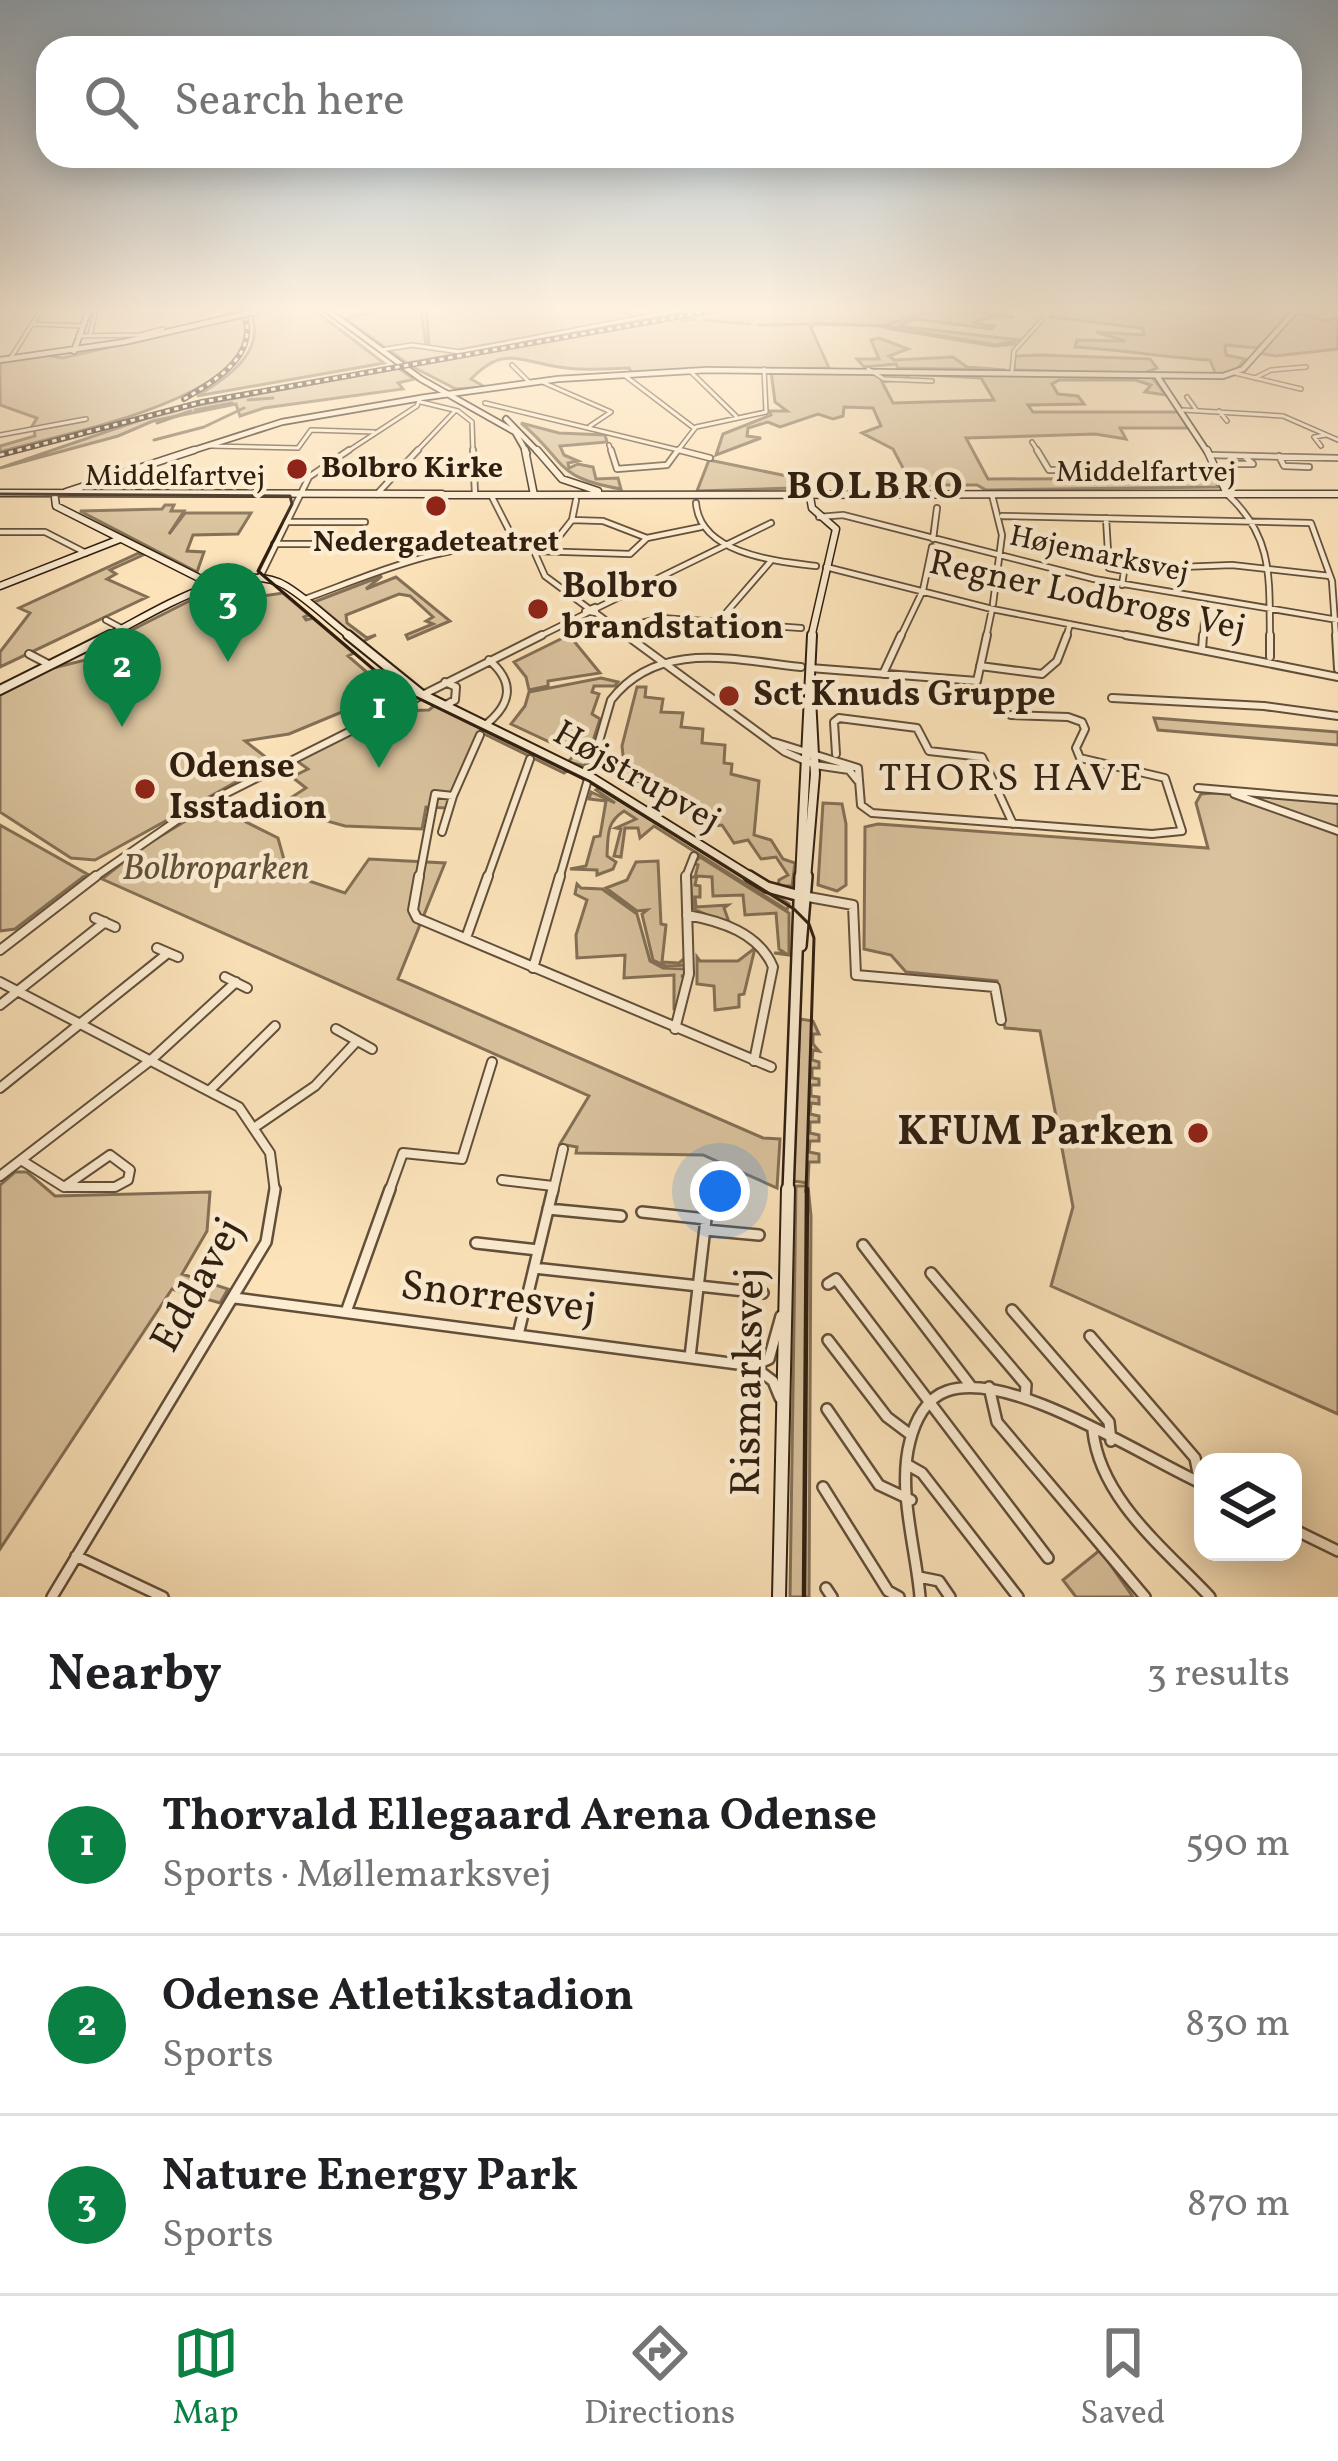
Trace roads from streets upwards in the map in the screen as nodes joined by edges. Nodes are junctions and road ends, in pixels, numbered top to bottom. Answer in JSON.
{"nodes":[{"id":1,"x":432,"y":385,"type":"edge"},
{"id":2,"x":436,"y":385,"type":"edge"},
{"id":3,"x":512,"y":385,"type":"edge"},
{"id":4,"x":548,"y":385,"type":"edge"},
{"id":5,"x":638,"y":385,"type":"edge"},
{"id":6,"x":704,"y":385,"type":"edge"},
{"id":7,"x":764,"y":385,"type":"edge"},
{"id":8,"x":1164,"y":385,"type":"edge"},
{"id":9,"x":1279,"y":385,"type":"edge"},
{"id":10,"x":494,"y":387,"type":"junction"},
{"id":11,"x":1301,"y":389,"type":"dead end"},
{"id":12,"x":452,"y":393,"type":"junction"},
{"id":13,"x":1186,"y":398,"type":"dead end"},
{"id":14,"x":420,"y":400,"type":"junction"},
{"id":15,"x":483,"y":404,"type":"junction"},
{"id":16,"x":1228,"y":406,"type":"dead end"},
{"id":17,"x":1183,"y":410,"type":"junction"},
{"id":18,"x":1270,"y":410,"type":"dead end"},
{"id":19,"x":458,"y":411,"type":"junction"},
{"id":20,"x":1197,"y":411,"type":"junction"},
{"id":21,"x":1219,"y":411,"type":"junction"},
{"id":22,"x":1248,"y":412,"type":"junction"},
{"id":23,"x":1256,"y":413,"type":"junction"},
{"id":24,"x":736,"y":416,"type":"junction"},
{"id":25,"x":1283,"y":416,"type":"junction"},
{"id":26,"x":1265,"y":418,"type":"dead end"},
{"id":27,"x":86,"y":419,"type":"dead end"},
{"id":28,"x":1227,"y":421,"type":"dead end"},
{"id":29,"x":590,"y":426,"type":"junction"},
{"id":30,"x":694,"y":428,"type":"junction"},
{"id":31,"x":376,"y":432,"type":"junction"},
{"id":32,"x":0,"y":435,"type":"edge"},
{"id":33,"x":1330,"y":435,"type":"junction"},
{"id":34,"x":1338,"y":440,"type":"edge"},
{"id":35,"x":1032,"y":442,"type":"dead end"},
{"id":36,"x":207,"y":444,"type":"junction"},
{"id":37,"x":609,"y":445,"type":"dead end"},
{"id":38,"x":1322,"y":446,"type":"dead end"},
{"id":39,"x":679,"y":449,"type":"junction"},
{"id":40,"x":1211,"y":455,"type":"junction"},
{"id":41,"x":1244,"y":456,"type":"junction"},
{"id":42,"x":1280,"y":457,"type":"junction"},
{"id":43,"x":710,"y":458,"type":"dead end"},
{"id":44,"x":1338,"y":458,"type":"edge"},
{"id":45,"x":1238,"y":464,"type":"dead end"},
{"id":46,"x":1309,"y":467,"type":"dead end"},
{"id":47,"x":1218,"y":470,"type":"junction"},
{"id":48,"x":803,"y":477,"type":"dead end"},
{"id":49,"x":475,"y":494,"type":"junction"},
{"id":50,"x":681,"y":494,"type":"junction"},
{"id":51,"x":805,"y":494,"type":"junction"},
{"id":52,"x":955,"y":494,"type":"junction"},
{"id":53,"x":992,"y":494,"type":"junction"},
{"id":54,"x":1227,"y":494,"type":"junction"},
{"id":55,"x":1338,"y":494,"type":"edge"},
{"id":56,"x":299,"y":495,"type":"junction"},
{"id":57,"x":375,"y":495,"type":"junction"},
{"id":58,"x":437,"y":495,"type":"junction"},
{"id":59,"x":491,"y":495,"type":"junction"},
{"id":60,"x":535,"y":495,"type":"junction"},
{"id":61,"x":655,"y":495,"type":"junction"},
{"id":62,"x":1,"y":496,"type":"edge"},
{"id":63,"x":60,"y":496,"type":"junction"},
{"id":64,"x":707,"y":496,"type":"junction"},
{"id":65,"x":576,"y":500,"type":"dead end"},
{"id":66,"x":696,"y":502,"type":"dead end"},
{"id":67,"x":937,"y":508,"type":"dead end"},
{"id":68,"x":1002,"y":516,"type":"junction"},
{"id":69,"x":825,"y":518,"type":"junction"},
{"id":70,"x":1106,"y":518,"type":"junction"},
{"id":71,"x":1252,"y":518,"type":"junction"},
{"id":72,"x":572,"y":520,"type":"junction"},
{"id":73,"x":286,"y":522,"type":"junction"},
{"id":74,"x":365,"y":522,"type":"dead end"},
{"id":75,"x":771,"y":523,"type":"dead end"},
{"id":76,"x":701,"y":527,"type":"junction"},
{"id":77,"x":0,"y":532,"type":"edge"},
{"id":78,"x":119,"y":538,"type":"junction"},
{"id":79,"x":647,"y":538,"type":"junction"},
{"id":80,"x":730,"y":543,"type":"junction"},
{"id":81,"x":932,"y":543,"type":"junction"},
{"id":82,"x":274,"y":544,"type":"junction"},
{"id":83,"x":330,"y":544,"type":"dead end"},
{"id":84,"x":515,"y":544,"type":"junction"},
{"id":85,"x":549,"y":549,"type":"junction"},
{"id":86,"x":534,"y":551,"type":"junction"},
{"id":87,"x":84,"y":552,"type":"junction"},
{"id":88,"x":1003,"y":557,"type":"junction"},
{"id":89,"x":771,"y":560,"type":"junction"},
{"id":90,"x":821,"y":566,"type":"junction"},
{"id":91,"x":1269,"y":568,"type":"junction"},
{"id":92,"x":1124,"y":571,"type":"junction"},
{"id":93,"x":1330,"y":576,"type":"junction"},
{"id":94,"x":260,"y":578,"type":"junction"},
{"id":95,"x":0,"y":585,"type":"edge"},
{"id":96,"x":212,"y":585,"type":"junction"},
{"id":97,"x":1122,"y":585,"type":"junction"},
{"id":98,"x":923,"y":590,"type":"junction"},
{"id":99,"x":150,"y":600,"type":"dead end"},
{"id":100,"x":303,"y":600,"type":"junction"},
{"id":101,"x":1205,"y":604,"type":"dead end"},
{"id":102,"x":992,"y":606,"type":"junction"},
{"id":103,"x":166,"y":608,"type":"junction"},
{"id":104,"x":1270,"y":609,"type":"junction"},
{"id":105,"x":587,"y":611,"type":"junction"},
{"id":106,"x":597,"y":611,"type":"junction"},
{"id":107,"x":106,"y":620,"type":"dead end"},
{"id":108,"x":1336,"y":620,"type":"edge"},
{"id":109,"x":718,"y":622,"type":"junction"},
{"id":110,"x":1070,"y":624,"type":"junction"},
{"id":111,"x":801,"y":628,"type":"dead end"},
{"id":112,"x":123,"y":629,"type":"junction"},
{"id":113,"x":617,"y":629,"type":"junction"},
{"id":114,"x":1202,"y":650,"type":"junction"},
{"id":115,"x":29,"y":654,"type":"dead end"},
{"id":116,"x":1270,"y":657,"type":"dead end"},
{"id":117,"x":489,"y":660,"type":"junction"},
{"id":118,"x":660,"y":660,"type":"junction"},
{"id":119,"x":50,"y":665,"type":"junction"},
{"id":120,"x":980,"y":666,"type":"junction"},
{"id":121,"x":805,"y":667,"type":"junction"},
{"id":122,"x":1338,"y":673,"type":"edge"},
{"id":123,"x":883,"y":674,"type":"junction"},
{"id":124,"x":445,"y":682,"type":"junction"},
{"id":125,"x":809,"y":685,"type":"junction"},
{"id":126,"x":0,"y":690,"type":"edge"},
{"id":127,"x":421,"y":694,"type":"junction"},
{"id":128,"x":1112,"y":698,"type":"dead end"},
{"id":129,"x":444,"y":706,"type":"junction"},
{"id":130,"x":1011,"y":715,"type":"dead end"},
{"id":131,"x":1338,"y":716,"type":"edge"},
{"id":132,"x":482,"y":730,"type":"junction"},
{"id":133,"x":836,"y":754,"type":"dead end"},
{"id":134,"x":530,"y":759,"type":"dead end"},
{"id":135,"x":810,"y":760,"type":"junction"},
{"id":136,"x":590,"y":777,"type":"junction"},
{"id":137,"x":1198,"y":788,"type":"dead end"},
{"id":138,"x":1226,"y":790,"type":"junction"},
{"id":139,"x":453,"y":796,"type":"junction"},
{"id":140,"x":1338,"y":800,"type":"edge"},
{"id":141,"x":1013,"y":824,"type":"junction"},
{"id":142,"x":1338,"y":831,"type":"edge"},
{"id":143,"x":442,"y":832,"type":"dead end"},
{"id":144,"x":694,"y":856,"type":"dead end"},
{"id":145,"x":803,"y":896,"type":"junction"},
{"id":146,"x":688,"y":915,"type":"junction"},
{"id":147,"x":95,"y":918,"type":"dead end"},
{"id":148,"x":105,"y":922,"type":"junction"},
{"id":149,"x":116,"y":927,"type":"dead end"},
{"id":150,"x":466,"y":938,"type":"junction"},
{"id":151,"x":158,"y":948,"type":"dead end"},
{"id":152,"x":0,"y":950,"type":"edge"},
{"id":153,"x":533,"y":968,"type":"junction"},
{"id":154,"x":225,"y":977,"type":"dead end"},
{"id":155,"x":0,"y":982,"type":"edge"},
{"id":156,"x":236,"y":982,"type":"junction"},
{"id":157,"x":247,"y":988,"type":"dead end"},
{"id":158,"x":18,"y":992,"type":"junction"},
{"id":159,"x":0,"y":1005,"type":"edge"},
{"id":160,"x":1001,"y":1020,"type":"dead end"},
{"id":161,"x":83,"y":1025,"type":"junction"},
{"id":162,"x":275,"y":1026,"type":"dead end"},
{"id":163,"x":675,"y":1029,"type":"junction"},
{"id":164,"x":336,"y":1030,"type":"dead end"},
{"id":165,"x":357,"y":1041,"type":"junction"},
{"id":166,"x":372,"y":1049,"type":"dead end"},
{"id":167,"x":152,"y":1060,"type":"junction"},
{"id":168,"x":754,"y":1061,"type":"junction"},
{"id":169,"x":492,"y":1063,"type":"dead end"},
{"id":170,"x":771,"y":1067,"type":"dead end"},
{"id":171,"x":0,"y":1088,"type":"edge"},
{"id":172,"x":210,"y":1090,"type":"junction"},
{"id":173,"x":258,"y":1125,"type":"junction"},
{"id":174,"x":563,"y":1149,"type":"dead end"},
{"id":175,"x":21,"y":1160,"type":"junction"},
{"id":176,"x":0,"y":1176,"type":"edge"},
{"id":177,"x":502,"y":1180,"type":"dead end"},
{"id":178,"x":553,"y":1186,"type":"junction"},
{"id":179,"x":64,"y":1187,"type":"junction"},
{"id":180,"x":548,"y":1209,"type":"junction"},
{"id":181,"x":642,"y":1212,"type":"dead end"},
{"id":182,"x":621,"y":1216,"type":"dead end"},
{"id":183,"x":704,"y":1230,"type":"junction"},
{"id":184,"x":759,"y":1235,"type":"dead end"},
{"id":185,"x":476,"y":1243,"type":"dead end"},
{"id":186,"x":863,"y":1246,"type":"dead end"},
{"id":187,"x":538,"y":1250,"type":"junction"},
{"id":188,"x":534,"y":1268,"type":"junction"},
{"id":189,"x":931,"y":1274,"type":"dead end"},
{"id":190,"x":828,"y":1284,"type":"dead end"},
{"id":191,"x":698,"y":1285,"type":"junction"},
{"id":192,"x":764,"y":1293,"type":"dead end"},
{"id":193,"x":235,"y":1298,"type":"junction"},
{"id":194,"x":784,"y":1307,"type":"junction"},
{"id":195,"x":1012,"y":1310,"type":"dead end"},
{"id":196,"x":346,"y":1312,"type":"junction"},
{"id":197,"x":518,"y":1335,"type":"junction"},
{"id":198,"x":1090,"y":1336,"type":"dead end"},
{"id":199,"x":828,"y":1340,"type":"dead end"},
{"id":200,"x":690,"y":1357,"type":"junction"},
{"id":201,"x":753,"y":1366,"type":"junction"},
{"id":202,"x":970,"y":1385,"type":"junction"},
{"id":203,"x":989,"y":1387,"type":"junction"},
{"id":204,"x":1025,"y":1398,"type":"junction"},
{"id":205,"x":930,"y":1403,"type":"junction"},
{"id":206,"x":783,"y":1409,"type":"junction"},
{"id":207,"x":827,"y":1409,"type":"dead end"},
{"id":208,"x":1094,"y":1431,"type":"junction"},
{"id":209,"x":911,"y":1435,"type":"junction"},
{"id":210,"x":1112,"y":1441,"type":"junction"},
{"id":211,"x":1194,"y":1457,"type":"edge"},
{"id":212,"x":908,"y":1465,"type":"junction"},
{"id":213,"x":1194,"y":1480,"type":"edge"},
{"id":214,"x":823,"y":1487,"type":"dead end"},
{"id":215,"x":911,"y":1500,"type":"junction"},
{"id":216,"x":1302,"y":1533,"type":"edge"},
{"id":217,"x":1338,"y":1551,"type":"edge"},
{"id":218,"x":76,"y":1556,"type":"junction"},
{"id":219,"x":1048,"y":1558,"type":"dead end"},
{"id":220,"x":919,"y":1577,"type":"junction"},
{"id":221,"x":52,"y":1597,"type":"edge"},
{"id":222,"x":163,"y":1597,"type":"edge"},
{"id":223,"x":779,"y":1597,"type":"edge"},
{"id":224,"x":899,"y":1597,"type":"edge"},
{"id":225,"x":920,"y":1597,"type":"edge"},
{"id":226,"x":950,"y":1597,"type":"edge"},
{"id":227,"x":1018,"y":1597,"type":"edge"},
{"id":228,"x":1145,"y":1597,"type":"edge"},
{"id":229,"x":1210,"y":1597,"type":"edge"}],
"edges":[{"from":1,"to":12,"type":"street"},
{"from":2,"to":12,"type":"street"},
{"from":3,"to":10,"type":"street"},
{"from":4,"to":29,"type":"street"},
{"from":5,"to":30,"type":"street"},
{"from":6,"to":24,"type":"street"},
{"from":7,"to":24,"type":"street"},
{"from":8,"to":17,"type":"street"},
{"from":9,"to":11,"type":"street"},
{"from":10,"to":12,"type":"street"},
{"from":10,"to":12,"type":"street"},
{"from":12,"to":14,"type":"street"},
{"from":12,"to":15,"type":"street"},
{"from":12,"to":60,"type":"street"},
{"from":13,"to":20,"type":"street"},
{"from":14,"to":19,"type":"street"},
{"from":14,"to":31,"type":"street"},
{"from":14,"to":36,"type":"street"},
{"from":15,"to":29,"type":"street"},
{"from":15,"to":61,"type":"street"},
{"from":16,"to":23,"type":"street"},
{"from":17,"to":20,"type":"street"},
{"from":17,"to":40,"type":"street"},
{"from":18,"to":25,"type":"street"},
{"from":19,"to":49,"type":"street"},
{"from":19,"to":57,"type":"street"},
{"from":20,"to":21,"type":"street"},
{"from":21,"to":22,"type":"street"},
{"from":21,"to":28,"type":"street"},
{"from":22,"to":23,"type":"street"},
{"from":22,"to":26,"type":"street"},
{"from":23,"to":25,"type":"street"},
{"from":24,"to":30,"type":"street"},
{"from":25,"to":33,"type":"street"},
{"from":27,"to":32,"type":"street"},
{"from":29,"to":39,"type":"street"},
{"from":30,"to":39,"type":"street"},
{"from":31,"to":36,"type":"street"},
{"from":31,"to":56,"type":"street"},
{"from":33,"to":34,"type":"street"},
{"from":33,"to":38,"type":"street"},
{"from":35,"to":47,"type":"street"},
{"from":36,"to":63,"type":"street"},
{"from":37,"to":39,"type":"street"},
{"from":39,"to":43,"type":"street"},
{"from":40,"to":41,"type":"street"},
{"from":40,"to":47,"type":"street"},
{"from":41,"to":42,"type":"street"},
{"from":41,"to":45,"type":"street"},
{"from":42,"to":44,"type":"street"},
{"from":42,"to":46,"type":"street"},
{"from":47,"to":54,"type":"street"},
{"from":48,"to":51,"type":"street"},
{"from":49,"to":58,"type":"street","name":"Middelfartvej"},
{"from":49,"to":59,"type":"street","name":"Middelfartvej"},
{"from":50,"to":51,"type":"street","name":"Middelfartvej"},
{"from":50,"to":61,"type":"street","name":"Middelfartvej"},
{"from":50,"to":64,"type":"street","name":"Middelfartvej"},
{"from":51,"to":52,"type":"street","name":"Middelfartvej"},
{"from":51,"to":52,"type":"street","name":"Middelfartvej"},
{"from":51,"to":64,"type":"street"},
{"from":51,"to":64,"type":"street","name":"Middelfartvej"},
{"from":51,"to":69,"type":"street","name":"Rismarksvej"},
{"from":52,"to":53,"type":"street","name":"Middelfartvej"},
{"from":53,"to":54,"type":"street","name":"Middelfartvej"},
{"from":53,"to":68,"type":"street"},
{"from":54,"to":55,"type":"street","name":"Middelfartvej"},
{"from":54,"to":71,"type":"street"},
{"from":56,"to":57,"type":"street","name":"Middelfartvej"},
{"from":56,"to":63,"type":"street","name":"Middelfartvej"},
{"from":56,"to":73,"type":"street"},
{"from":57,"to":58,"type":"street","name":"Middelfartvej"},
{"from":58,"to":59,"type":"street","name":"Middelfartvej"},
{"from":59,"to":60,"type":"street","name":"Middelfartvej"},
{"from":59,"to":84,"type":"street"},
{"from":60,"to":61,"type":"street","name":"Middelfartvej"},
{"from":62,"to":63,"type":"street","name":"Middelfartvej"},
{"from":63,"to":78,"type":"street"},
{"from":65,"to":72,"type":"street"},
{"from":66,"to":76,"type":"street"},
{"from":67,"to":81,"type":"street"},
{"from":68,"to":70,"type":"street"},
{"from":68,"to":88,"type":"street"},
{"from":69,"to":81,"type":"street","name":"Højemarksvej"},
{"from":69,"to":90,"type":"street","name":"Rismarksvej"},
{"from":70,"to":71,"type":"street"},
{"from":70,"to":92,"type":"street"},
{"from":71,"to":91,"type":"street"},
{"from":71,"to":93,"type":"street"},
{"from":72,"to":79,"type":"street"},
{"from":72,"to":85,"type":"street"},
{"from":73,"to":74,"type":"street"},
{"from":73,"to":82,"type":"street"},
{"from":75,"to":80,"type":"street"},
{"from":76,"to":79,"type":"street"},
{"from":76,"to":80,"type":"street","name":"Regner Lodbrogs Vej"},
{"from":77,"to":87,"type":"street"},
{"from":78,"to":87,"type":"street"},
{"from":78,"to":96,"type":"street"},
{"from":79,"to":85,"type":"street"},
{"from":80,"to":89,"type":"street","name":"Regner Lodbrogs Vej"},
{"from":80,"to":106,"type":"street"},
{"from":81,"to":88,"type":"street","name":"Højemarksvej"},
{"from":81,"to":98,"type":"street"},
{"from":82,"to":83,"type":"street"},
{"from":82,"to":94,"type":"street"},
{"from":84,"to":86,"type":"street"},
{"from":84,"to":100,"type":"street"},
{"from":85,"to":86,"type":"street"},
{"from":86,"to":105,"type":"street"},
{"from":87,"to":95,"type":"street"},
{"from":88,"to":97,"type":"street","name":"Højemarksvej"},
{"from":88,"to":102,"type":"street"},
{"from":89,"to":90,"type":"street","name":"Regner Lodbrogs Vej"},
{"from":89,"to":109,"type":"street"},
{"from":90,"to":98,"type":"street","name":"Regner Lodbrogs Vej"},
{"from":90,"to":121,"type":"street","name":"Rismarksvej"},
{"from":91,"to":92,"type":"street"},
{"from":91,"to":93,"type":"street"},
{"from":91,"to":104,"type":"street"},
{"from":92,"to":97,"type":"street"},
{"from":93,"to":108,"type":"street"},
{"from":94,"to":96,"type":"street"},
{"from":94,"to":100,"type":"street","name":"Højstrupvej"},
{"from":96,"to":103,"type":"street"},
{"from":97,"to":104,"type":"street","name":"Højemarksvej"},
{"from":98,"to":102,"type":"street","name":"Regner Lodbrogs Vej"},
{"from":98,"to":123,"type":"street"},
{"from":99,"to":103,"type":"street"},
{"from":100,"to":127,"type":"street","name":"Højstrupvej"},
{"from":101,"to":114,"type":"street"},
{"from":102,"to":110,"type":"street","name":"Regner Lodbrogs Vej"},
{"from":102,"to":120,"type":"street"},
{"from":103,"to":112,"type":"street"},
{"from":104,"to":108,"type":"street","name":"Højemarksvej"},
{"from":104,"to":116,"type":"street"},
{"from":105,"to":106,"type":"street"},
{"from":105,"to":117,"type":"street"},
{"from":106,"to":113,"type":"street"},
{"from":107,"to":112,"type":"street"},
{"from":108,"to":122,"type":"street"},
{"from":109,"to":111,"type":"street"},
{"from":109,"to":113,"type":"street"},
{"from":110,"to":114,"type":"street","name":"Regner Lodbrogs Vej"},
{"from":110,"to":120,"type":"street"},
{"from":112,"to":119,"type":"street"},
{"from":113,"to":118,"type":"street"},
{"from":114,"to":122,"type":"street","name":"Regner Lodbrogs Vej"},
{"from":115,"to":119,"type":"street"},
{"from":117,"to":124,"type":"street"},
{"from":117,"to":132,"type":"street"},
{"from":118,"to":121,"type":"street"},
{"from":118,"to":135,"type":"street"},
{"from":118,"to":136,"type":"street"},
{"from":119,"to":126,"type":"street"},
{"from":120,"to":123,"type":"street"},
{"from":121,"to":123,"type":"street"},
{"from":121,"to":125,"type":"street","name":"Rismarksvej"},
{"from":124,"to":127,"type":"street"},
{"from":124,"to":129,"type":"street"},
{"from":125,"to":135,"type":"street","name":"Rismarksvej"},
{"from":125,"to":135,"type":"street","name":"Rismarksvej"},
{"from":127,"to":129,"type":"street","name":"Højstrupvej"},
{"from":127,"to":152,"type":"street"},
{"from":128,"to":131,"type":"street"},
{"from":129,"to":132,"type":"street","name":"Højstrupvej"},
{"from":130,"to":141,"type":"street"},
{"from":132,"to":136,"type":"street","name":"Højstrupvej"},
{"from":132,"to":139,"type":"street"},
{"from":133,"to":141,"type":"street"},
{"from":134,"to":150,"type":"street"},
{"from":135,"to":141,"type":"street"},
{"from":135,"to":145,"type":"street","name":"Rismarksvej"},
{"from":135,"to":145,"type":"street","name":"Rismarksvej"},
{"from":136,"to":145,"type":"street","name":"Højstrupvej"},
{"from":136,"to":153,"type":"street"},
{"from":137,"to":138,"type":"street"},
{"from":138,"to":140,"type":"street"},
{"from":138,"to":142,"type":"street"},
{"from":139,"to":143,"type":"street"},
{"from":139,"to":150,"type":"street"},
{"from":144,"to":146,"type":"street"},
{"from":145,"to":160,"type":"street"},
{"from":145,"to":194,"type":"street","name":"Rismarksvej"},
{"from":146,"to":163,"type":"street"},
{"from":146,"to":168,"type":"street"},
{"from":147,"to":148,"type":"street"},
{"from":148,"to":149,"type":"street"},
{"from":148,"to":158,"type":"street"},
{"from":150,"to":153,"type":"street"},
{"from":151,"to":161,"type":"street"},
{"from":153,"to":163,"type":"street"},
{"from":154,"to":156,"type":"street"},
{"from":155,"to":158,"type":"street"},
{"from":156,"to":157,"type":"street"},
{"from":156,"to":167,"type":"street"},
{"from":158,"to":159,"type":"street"},
{"from":158,"to":161,"type":"street"},
{"from":161,"to":167,"type":"street"},
{"from":161,"to":171,"type":"street"},
{"from":162,"to":172,"type":"street"},
{"from":163,"to":168,"type":"street"},
{"from":164,"to":165,"type":"street"},
{"from":165,"to":166,"type":"street"},
{"from":165,"to":173,"type":"street"},
{"from":167,"to":172,"type":"street"},
{"from":167,"to":175,"type":"street"},
{"from":168,"to":170,"type":"street"},
{"from":169,"to":196,"type":"street"},
{"from":172,"to":173,"type":"street"},
{"from":173,"to":193,"type":"street","name":"Eddavej"},
{"from":174,"to":178,"type":"street"},
{"from":175,"to":176,"type":"street"},
{"from":175,"to":179,"type":"street"},
{"from":177,"to":178,"type":"street"},
{"from":178,"to":180,"type":"street"},
{"from":179,"to":179,"type":"street"},
{"from":180,"to":182,"type":"street"},
{"from":180,"to":187,"type":"street"},
{"from":181,"to":183,"type":"street"},
{"from":183,"to":184,"type":"street"},
{"from":183,"to":191,"type":"street"},
{"from":185,"to":187,"type":"street"},
{"from":186,"to":202,"type":"street"},
{"from":187,"to":188,"type":"street"},
{"from":188,"to":191,"type":"street"},
{"from":188,"to":197,"type":"street"},
{"from":189,"to":204,"type":"street"},
{"from":190,"to":205,"type":"street"},
{"from":191,"to":192,"type":"street"},
{"from":191,"to":200,"type":"street"},
{"from":193,"to":196,"type":"street","name":"Snorresvej"},
{"from":193,"to":218,"type":"street","name":"Eddavej"},
{"from":194,"to":201,"type":"street"},
{"from":194,"to":206,"type":"street","name":"Rismarksvej"},
{"from":195,"to":210,"type":"street"},
{"from":196,"to":197,"type":"street","name":"Snorresvej"},
{"from":197,"to":200,"type":"street","name":"Snorresvej"},
{"from":198,"to":211,"type":"street"},
{"from":199,"to":209,"type":"street"},
{"from":200,"to":201,"type":"street","name":"Snorresvej"},
{"from":201,"to":206,"type":"street"},
{"from":202,"to":203,"type":"street"},
{"from":202,"to":205,"type":"street"},
{"from":203,"to":204,"type":"street"},
{"from":203,"to":228,"type":"street"},
{"from":204,"to":208,"type":"street"},
{"from":205,"to":209,"type":"street"},
{"from":205,"to":219,"type":"street"},
{"from":206,"to":223,"type":"street","name":"Rismarksvej"},
{"from":207,"to":215,"type":"street"},
{"from":208,"to":210,"type":"street"},
{"from":208,"to":229,"type":"street"},
{"from":209,"to":212,"type":"street"},
{"from":210,"to":213,"type":"street"},
{"from":212,"to":215,"type":"street"},
{"from":212,"to":227,"type":"street"},
{"from":214,"to":224,"type":"street"},
{"from":215,"to":220,"type":"street"},
{"from":216,"to":217,"type":"street"},
{"from":218,"to":221,"type":"street","name":"Eddavej"},
{"from":218,"to":222,"type":"street"},
{"from":220,"to":225,"type":"street"},
{"from":220,"to":226,"type":"street"}]}
